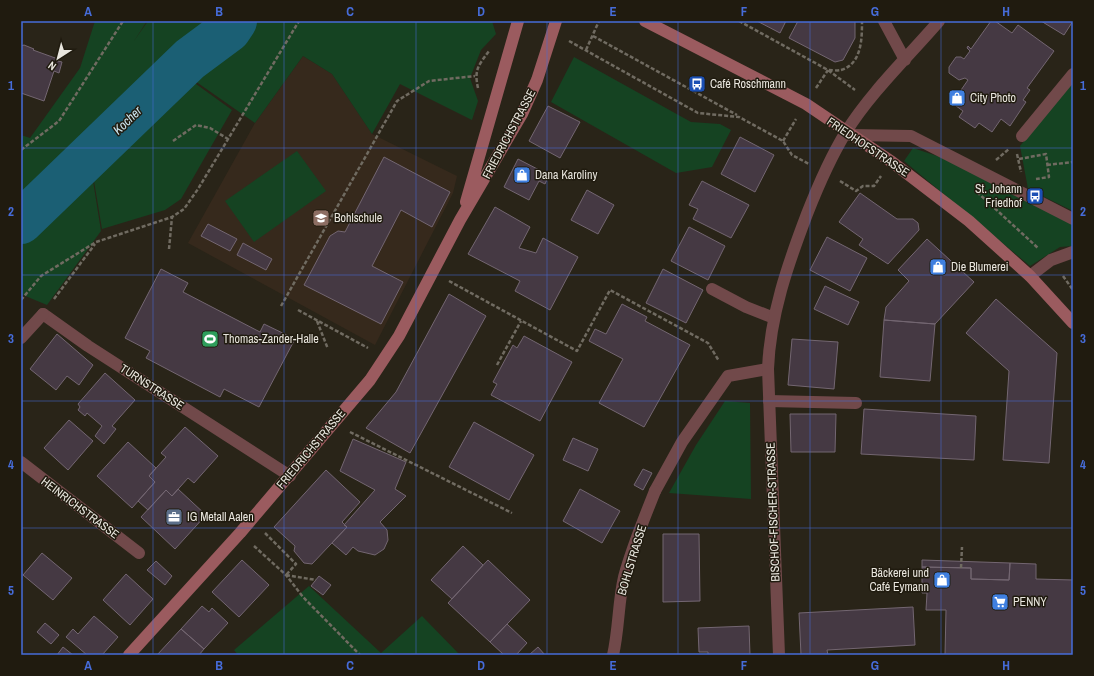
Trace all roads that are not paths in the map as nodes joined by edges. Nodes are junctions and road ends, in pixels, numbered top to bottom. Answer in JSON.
{"nodes":[{"id":1,"x":518,"y":21,"type":"edge"},
{"id":2,"x":645,"y":21,"type":"edge"},
{"id":3,"x":884,"y":21,"type":"edge"},
{"id":4,"x":939,"y":21,"type":"edge"},
{"id":5,"x":555,"y":27,"type":"edge"},
{"id":6,"x":906,"y":60,"type":"junction"},
{"id":7,"x":1073,"y":74,"type":"edge"},
{"id":8,"x":848,"y":134,"type":"junction"},
{"id":9,"x":1022,"y":136,"type":"road end"},
{"id":10,"x":1073,"y":219,"type":"edge"},
{"id":11,"x":460,"y":220,"type":"junction"},
{"id":12,"x":1073,"y":252,"type":"edge"},
{"id":13,"x":1030,"y":276,"type":"junction"},
{"id":14,"x":712,"y":289,"type":"dead end"},
{"id":15,"x":774,"y":318,"type":"junction"},
{"id":16,"x":1073,"y":323,"type":"edge"},
{"id":17,"x":21,"y":338,"type":"edge"},
{"id":18,"x":768,"y":369,"type":"junction"},
{"id":19,"x":769,"y":401,"type":"junction"},
{"id":20,"x":856,"y":403,"type":"dead end"},
{"id":21,"x":21,"y":462,"type":"edge"},
{"id":22,"x":290,"y":476,"type":"junction"},
{"id":23,"x":139,"y":553,"type":"dead end"},
{"id":24,"x":129,"y":655,"type":"edge"},
{"id":25,"x":613,"y":655,"type":"edge"},
{"id":26,"x":779,"y":655,"type":"edge"}],
"edges":[{"from":1,"to":11,"type":"main road","name":"FRIEDRICHSTRASSE"},
{"from":2,"to":8,"type":"main road","name":"FRIEDHOFSTRASSE"},
{"from":3,"to":6,"type":"street"},
{"from":4,"to":6,"type":"street","name":"BISCHOF-FISCHER-STRASSE"},
{"from":5,"to":11,"type":"main road","name":"FRIEDRICHSTRASSE"},
{"from":6,"to":8,"type":"street","name":"BISCHOF-FISCHER-STRASSE"},
{"from":7,"to":9,"type":"street"},
{"from":8,"to":10,"type":"street"},
{"from":8,"to":13,"type":"main road","name":"FRIEDHOFSTRASSE"},
{"from":8,"to":15,"type":"street","name":"BISCHOF-FISCHER-STRASSE"},
{"from":11,"to":22,"type":"main road","name":"FRIEDRICHSTRASSE"},
{"from":12,"to":13,"type":"street"},
{"from":13,"to":16,"type":"main road","name":"FRIEDHOFSTRASSE"},
{"from":14,"to":15,"type":"street"},
{"from":15,"to":18,"type":"street","name":"BISCHOF-FISCHER-STRASSE"},
{"from":17,"to":22,"type":"street","name":"TURNSTRASSE"},
{"from":18,"to":19,"type":"street","name":"BISCHOF-FISCHER-STRASSE"},
{"from":18,"to":25,"type":"street","name":"BOHLSTRASSE"},
{"from":19,"to":20,"type":"street"},
{"from":19,"to":26,"type":"street","name":"BISCHOF-FISCHER-STRASSE"},
{"from":21,"to":23,"type":"street","name":"HEINRICHSTRASSE"},
{"from":22,"to":24,"type":"main road","name":"FRIEDRICHSTRASSE"}]}
